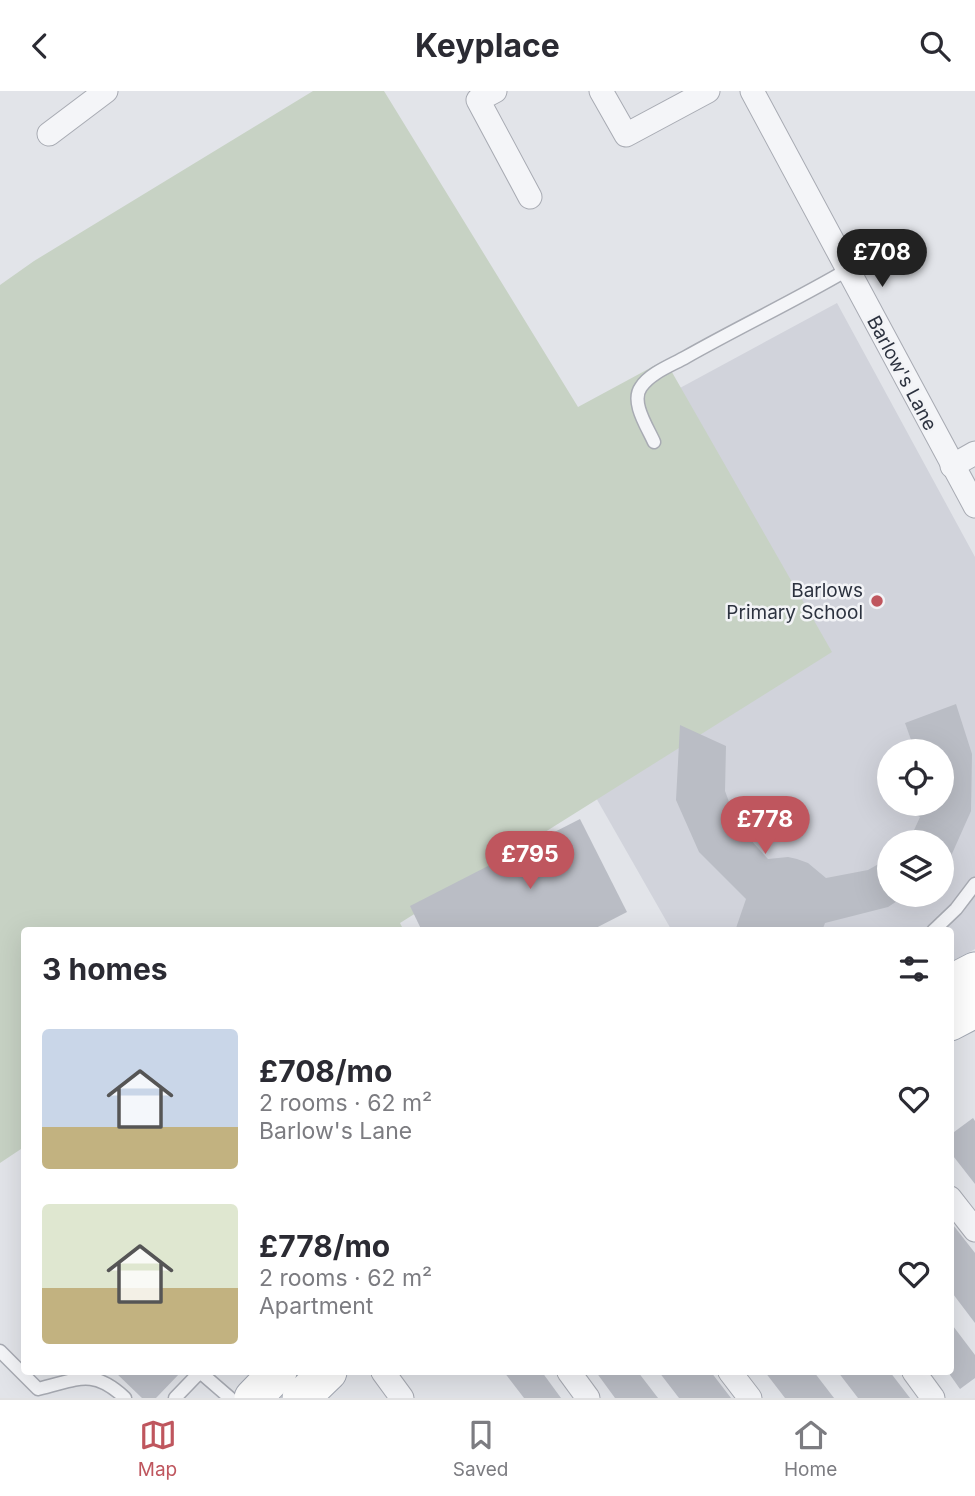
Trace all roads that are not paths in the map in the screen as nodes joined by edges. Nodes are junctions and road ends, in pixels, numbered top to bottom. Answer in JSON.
{"nodes":[{"id":1,"x":106,"y":91,"type":"edge"},
{"id":2,"x":495,"y":91,"type":"edge"},
{"id":3,"x":601,"y":91,"type":"edge"},
{"id":4,"x":708,"y":91,"type":"edge"},
{"id":5,"x":752,"y":91,"type":"edge"},
{"id":6,"x":49,"y":134,"type":"dead end"},
{"id":7,"x":530,"y":197,"type":"dead end"},
{"id":8,"x":847,"y":270,"type":"junction"},
{"id":9,"x":654,"y":442,"type":"dead end"},
{"id":10,"x":975,"y":453,"type":"edge"},
{"id":11,"x":952,"y":466,"type":"junction"},
{"id":12,"x":975,"y":506,"type":"edge"},
{"id":13,"x":975,"y":884,"type":"edge"},
{"id":14,"x":937,"y":927,"type":"edge"},
{"id":15,"x":975,"y":971,"type":"edge"},
{"id":16,"x":954,"y":981,"type":"edge"},
{"id":17,"x":975,"y":1009,"type":"edge"},
{"id":18,"x":954,"y":1019,"type":"edge"},
{"id":19,"x":954,"y":1203,"type":"edge"},
{"id":20,"x":975,"y":1230,"type":"edge"},
{"id":21,"x":0,"y":1351,"type":"edge"},
{"id":22,"x":21,"y":1372,"type":"edge"},
{"id":23,"x":24,"y":1375,"type":"edge"},
{"id":24,"x":197,"y":1375,"type":"edge"},
{"id":25,"x":203,"y":1375,"type":"edge"},
{"id":26,"x":275,"y":1375,"type":"edge"},
{"id":27,"x":325,"y":1375,"type":"edge"},
{"id":28,"x":385,"y":1375,"type":"edge"},
{"id":29,"x":571,"y":1375,"type":"edge"},
{"id":30,"x":732,"y":1375,"type":"edge"},
{"id":31,"x":916,"y":1375,"type":"edge"},
{"id":32,"x":125,"y":1398,"type":"edge"},
{"id":33,"x":175,"y":1398,"type":"edge"},
{"id":34,"x":230,"y":1398,"type":"edge"},
{"id":35,"x":253,"y":1398,"type":"edge"},
{"id":36,"x":300,"y":1398,"type":"edge"},
{"id":37,"x":402,"y":1398,"type":"edge"},
{"id":38,"x":588,"y":1398,"type":"edge"},
{"id":39,"x":750,"y":1398,"type":"edge"},
{"id":40,"x":933,"y":1398,"type":"edge"}],
"edges":[{"from":1,"to":6,"type":"street"},
{"from":2,"to":7,"type":"street"},
{"from":3,"to":4,"type":"street"},
{"from":5,"to":8,"type":"street","name":"Barlow's Lane"},
{"from":8,"to":9,"type":"lane"},
{"from":8,"to":11,"type":"street","name":"Barlow's Lane"},
{"from":10,"to":11,"type":"street"},
{"from":11,"to":12,"type":"street","name":"Barlow's Lane"},
{"from":13,"to":14,"type":"lane"},
{"from":15,"to":16,"type":"main road"},
{"from":17,"to":18,"type":"main road"},
{"from":19,"to":20,"type":"street"},
{"from":21,"to":22,"type":"lane"},
{"from":23,"to":32,"type":"lane"},
{"from":24,"to":33,"type":"lane"},
{"from":25,"to":34,"type":"lane"},
{"from":26,"to":35,"type":"main road"},
{"from":27,"to":36,"type":"main road"},
{"from":28,"to":37,"type":"street"},
{"from":29,"to":38,"type":"street"},
{"from":30,"to":39,"type":"street"},
{"from":31,"to":40,"type":"street"}]}
